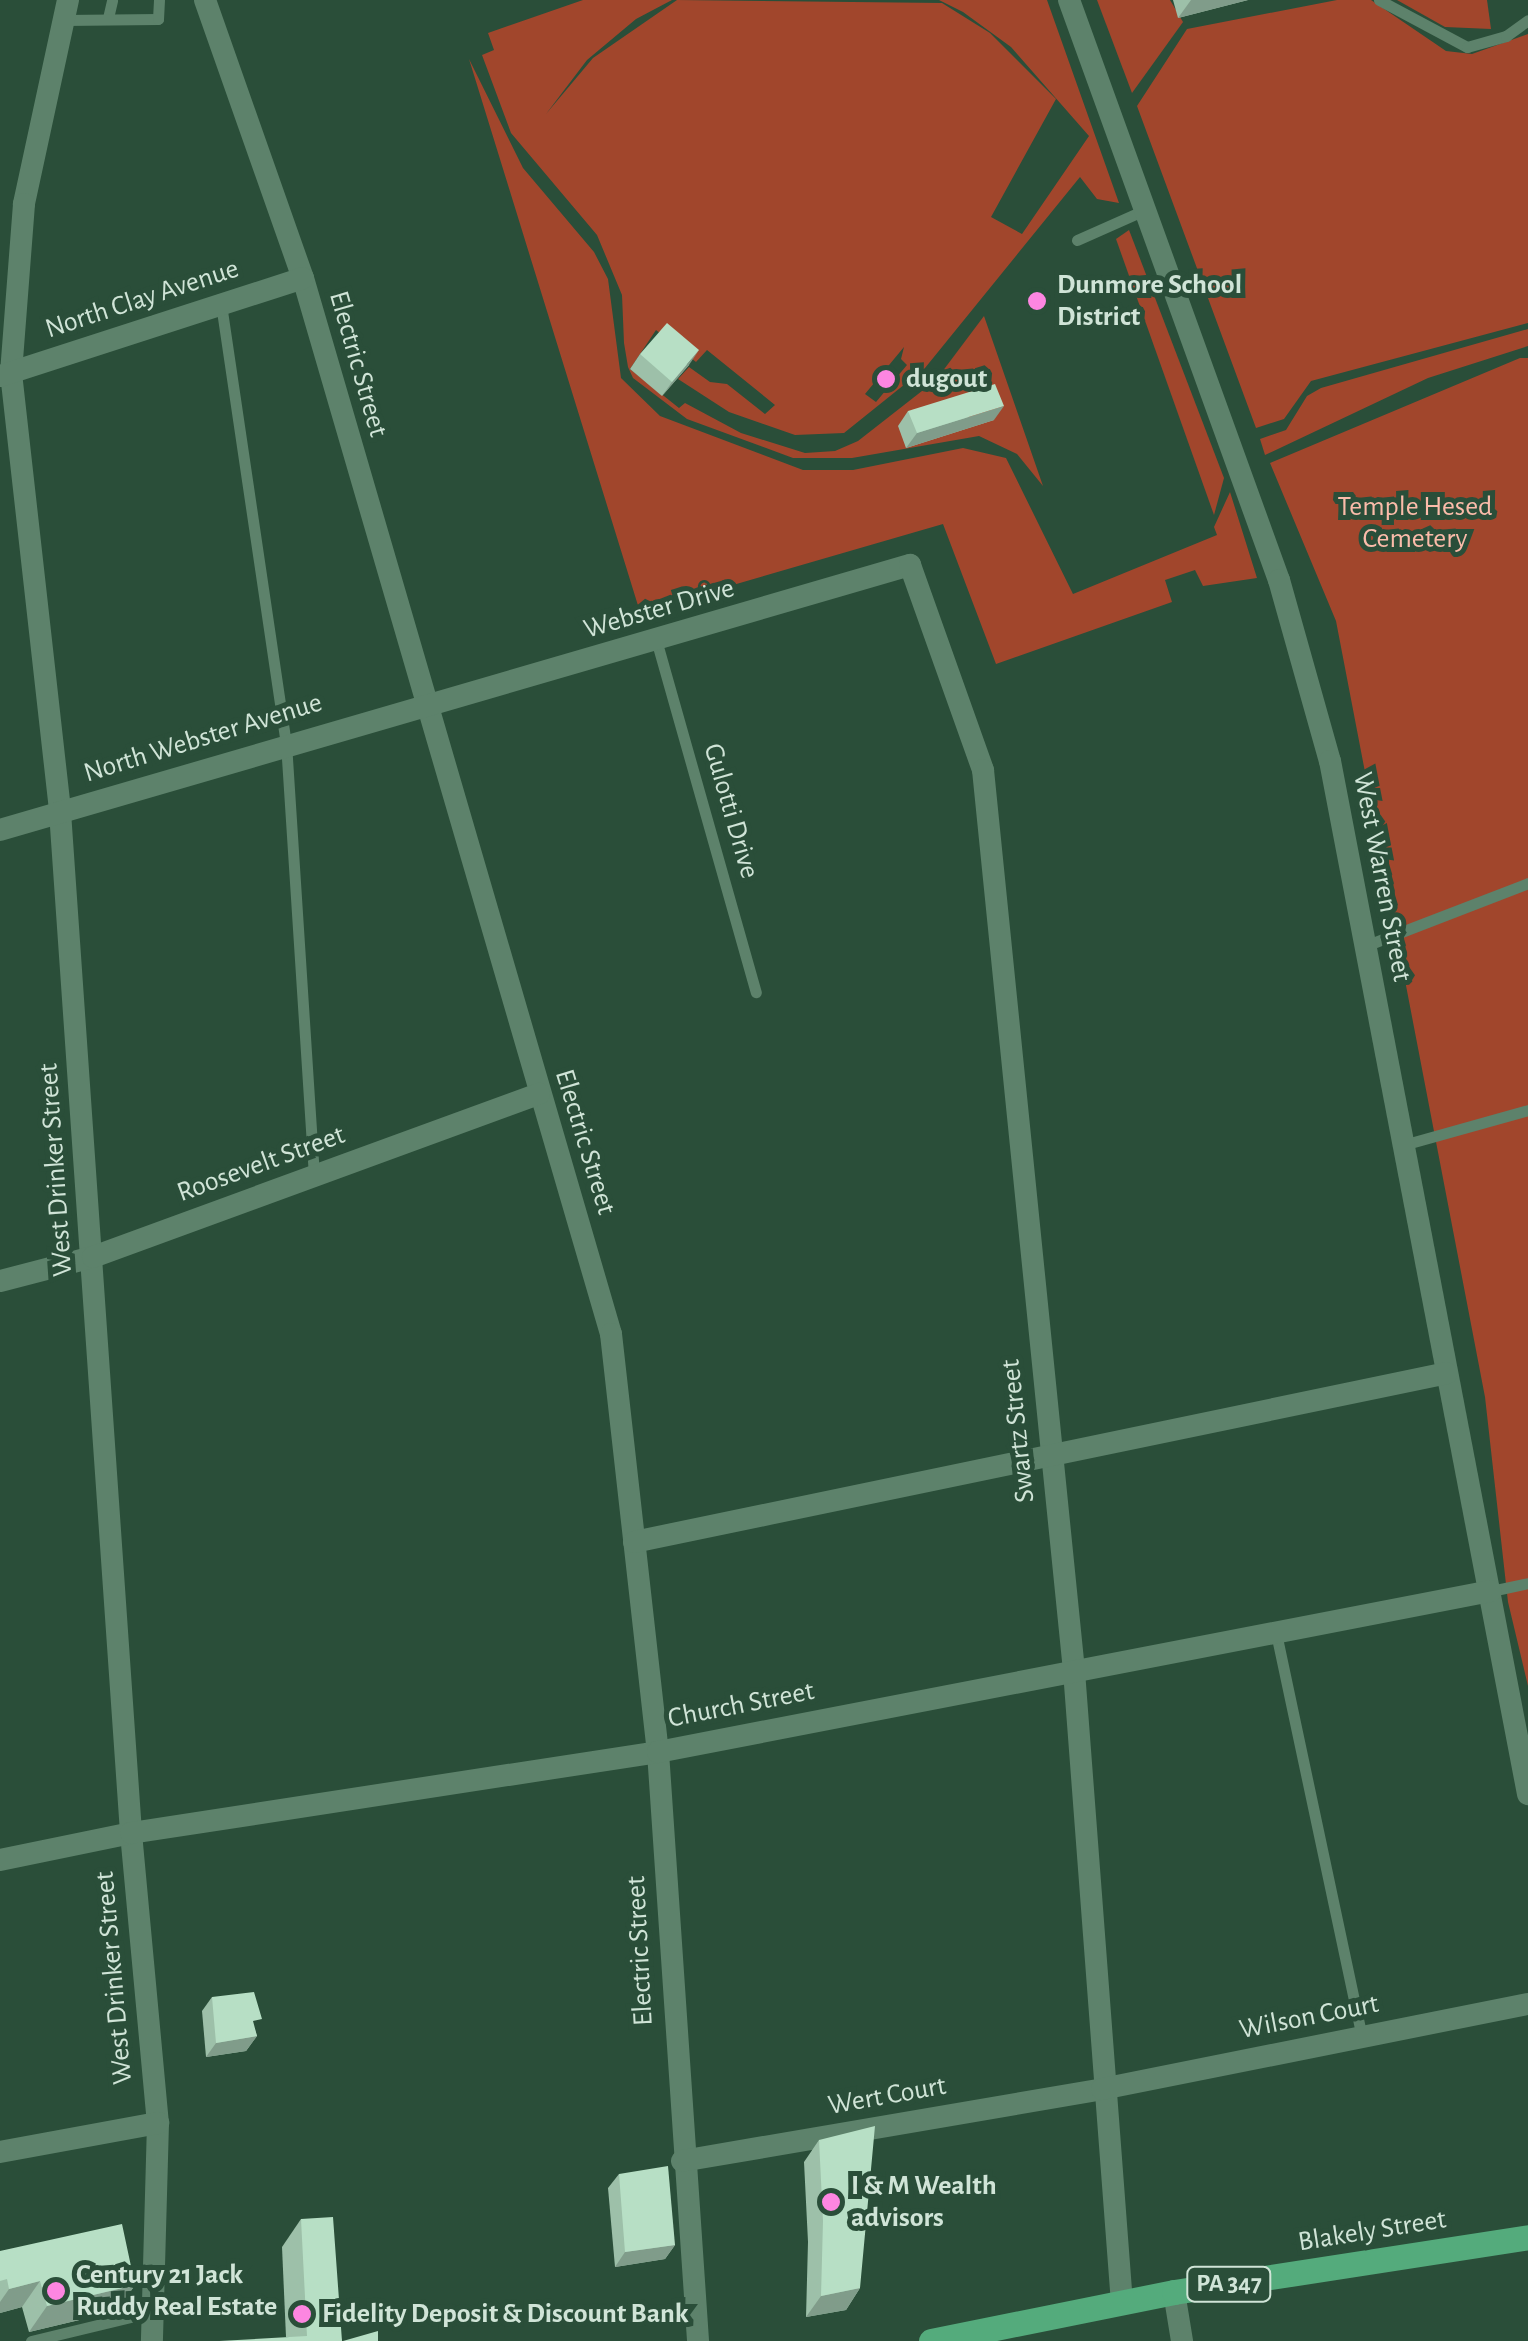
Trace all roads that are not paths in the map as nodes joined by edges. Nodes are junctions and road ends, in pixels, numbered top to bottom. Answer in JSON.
{"nodes":[{"id":1,"x":112,"y":0,"type":"edge"},
{"id":2,"x":159,"y":0,"type":"edge"},
{"id":3,"x":205,"y":0,"type":"edge"},
{"id":4,"x":1069,"y":0,"type":"edge"},
{"id":5,"x":1379,"y":0,"type":"edge"},
{"id":6,"x":66,"y":10,"type":"edge"},
{"id":7,"x":108,"y":18,"type":"junction"},
{"id":8,"x":1528,"y":20,"type":"edge"},
{"id":9,"x":1147,"y":209,"type":"junction"},
{"id":10,"x":1077,"y":240,"type":"dead end"},
{"id":11,"x":302,"y":278,"type":"junction"},
{"id":12,"x":221,"y":304,"type":"junction"},
{"id":13,"x":5,"y":375,"type":"edge"},
{"id":14,"x":910,"y":565,"type":"joint"},
{"id":15,"x":657,"y":643,"type":"junction"},
{"id":16,"x":422,"y":704,"type":"junction"},
{"id":17,"x":286,"y":744,"type":"junction"},
{"id":18,"x":60,"y":812,"type":"junction"},
{"id":19,"x":0,"y":830,"type":"edge"},
{"id":20,"x":1528,"y":883,"type":"edge"},
{"id":21,"x":1365,"y":946,"type":"junction"},
{"id":22,"x":756,"y":992,"type":"dead end"},
{"id":23,"x":539,"y":1094,"type":"junction"},
{"id":24,"x":1528,"y":1110,"type":"edge"},
{"id":25,"x":1403,"y":1145,"type":"junction"},
{"id":26,"x":314,"y":1176,"type":"junction"},
{"id":27,"x":93,"y":1257,"type":"junction"},
{"id":28,"x":0,"y":1281,"type":"edge"},
{"id":29,"x":1447,"y":1373,"type":"junction"},
{"id":30,"x":1050,"y":1453,"type":"junction"},
{"id":31,"x":634,"y":1542,"type":"junction"},
{"id":32,"x":1528,"y":1583,"type":"edge"},
{"id":33,"x":1491,"y":1591,"type":"junction"},
{"id":34,"x":1276,"y":1632,"type":"junction"},
{"id":35,"x":1074,"y":1671,"type":"junction"},
{"id":36,"x":658,"y":1752,"type":"junction"},
{"id":37,"x":1528,"y":1794,"type":"edge"},
{"id":38,"x":131,"y":1833,"type":"junction"},
{"id":39,"x":0,"y":1860,"type":"edge"},
{"id":40,"x":1528,"y":2004,"type":"edge"},
{"id":41,"x":1362,"y":2038,"type":"junction"},
{"id":42,"x":1102,"y":2090,"type":"junction"},
{"id":43,"x":158,"y":2124,"type":"junction"},
{"id":44,"x":0,"y":2152,"type":"edge"},
{"id":45,"x":682,"y":2161,"type":"junction"},
{"id":46,"x":1528,"y":2237,"type":"edge"},
{"id":47,"x":1174,"y":2292,"type":"junction"},
{"id":48,"x":1122,"y":2302,"type":"junction"},
{"id":49,"x":151,"y":2312,"type":"junction"},
{"id":50,"x":31,"y":2341,"type":"edge"},
{"id":51,"x":152,"y":2341,"type":"edge"},
{"id":52,"x":698,"y":2341,"type":"edge"},
{"id":53,"x":932,"y":2341,"type":"edge"},
{"id":54,"x":1182,"y":2341,"type":"edge"}],
"edges":[{"from":1,"to":7,"type":"lane"},
{"from":2,"to":7,"type":"lane"},
{"from":3,"to":11,"type":"street","name":"Electric Street"},
{"from":4,"to":9,"type":"street","name":"West Warren Street"},
{"from":5,"to":8,"type":"lane"},
{"from":6,"to":7,"type":"lane"},
{"from":6,"to":13,"type":"street","name":"West Drinker Street"},
{"from":9,"to":10,"type":"lane"},
{"from":9,"to":21,"type":"street","name":"West Warren Street"},
{"from":11,"to":12,"type":"street","name":"North Clay Avenue"},
{"from":11,"to":16,"type":"street","name":"Electric Street"},
{"from":12,"to":13,"type":"street","name":"North Clay Avenue"},
{"from":12,"to":17,"type":"lane"},
{"from":13,"to":18,"type":"street","name":"West Drinker Street"},
{"from":14,"to":15,"type":"street","name":"Webster Drive"},
{"from":14,"to":30,"type":"street","name":"Swartz Street"},
{"from":15,"to":16,"type":"street","name":"Webster Drive"},
{"from":15,"to":22,"type":"lane","name":"Gulotti Drive"},
{"from":16,"to":17,"type":"street","name":"North Webster Avenue"},
{"from":16,"to":23,"type":"street","name":"Electric Street"},
{"from":17,"to":18,"type":"street","name":"North Webster Avenue"},
{"from":17,"to":26,"type":"lane"},
{"from":18,"to":19,"type":"street","name":"North Webster Avenue"},
{"from":18,"to":27,"type":"street","name":"West Drinker Street"},
{"from":20,"to":21,"type":"lane"},
{"from":21,"to":25,"type":"street","name":"West Warren Street"},
{"from":23,"to":26,"type":"street","name":"Roosevelt Street"},
{"from":23,"to":31,"type":"street","name":"Electric Street"},
{"from":24,"to":25,"type":"lane"},
{"from":25,"to":29,"type":"street","name":"West Warren Street"},
{"from":26,"to":27,"type":"street","name":"Roosevelt Street"},
{"from":27,"to":28,"type":"street","name":"Roosevelt Street"},
{"from":27,"to":38,"type":"street","name":"West Drinker Street"},
{"from":29,"to":30,"type":"street"},
{"from":29,"to":33,"type":"street","name":"West Warren Street"},
{"from":30,"to":31,"type":"street"},
{"from":30,"to":35,"type":"street","name":"Swartz Street"},
{"from":31,"to":36,"type":"street","name":"Electric Street"},
{"from":32,"to":33,"type":"lane"},
{"from":33,"to":34,"type":"street","name":"Church Street"},
{"from":33,"to":37,"type":"street","name":"West Warren Street"},
{"from":34,"to":35,"type":"street","name":"Church Street"},
{"from":34,"to":41,"type":"lane"},
{"from":35,"to":36,"type":"street","name":"Church Street"},
{"from":35,"to":42,"type":"street","name":"Swartz Street"},
{"from":36,"to":38,"type":"street","name":"Church Street"},
{"from":36,"to":45,"type":"street","name":"Electric Street"},
{"from":38,"to":39,"type":"street","name":"Church Street"},
{"from":38,"to":43,"type":"street","name":"West Drinker Street"},
{"from":40,"to":41,"type":"street","name":"Wilson Court"},
{"from":41,"to":42,"type":"street","name":"Wilson Court"},
{"from":42,"to":45,"type":"street","name":"Wert Court"},
{"from":42,"to":48,"type":"street","name":"Swartz Street"},
{"from":43,"to":44,"type":"street"},
{"from":43,"to":49,"type":"street","name":"West Drinker Street"},
{"from":45,"to":52,"type":"street","name":"Electric Street"},
{"from":46,"to":47,"type":"main road","name":"Blakely Street","number":"PA 347"},
{"from":47,"to":48,"type":"main road","name":"Blakely Street","number":"PA 347"},
{"from":47,"to":54,"type":"street"},
{"from":48,"to":53,"type":"main road","name":"Blakely Street","number":"PA 347"},
{"from":49,"to":50,"type":"lane"},
{"from":49,"to":51,"type":"street","name":"West Drinker Street"}]}
